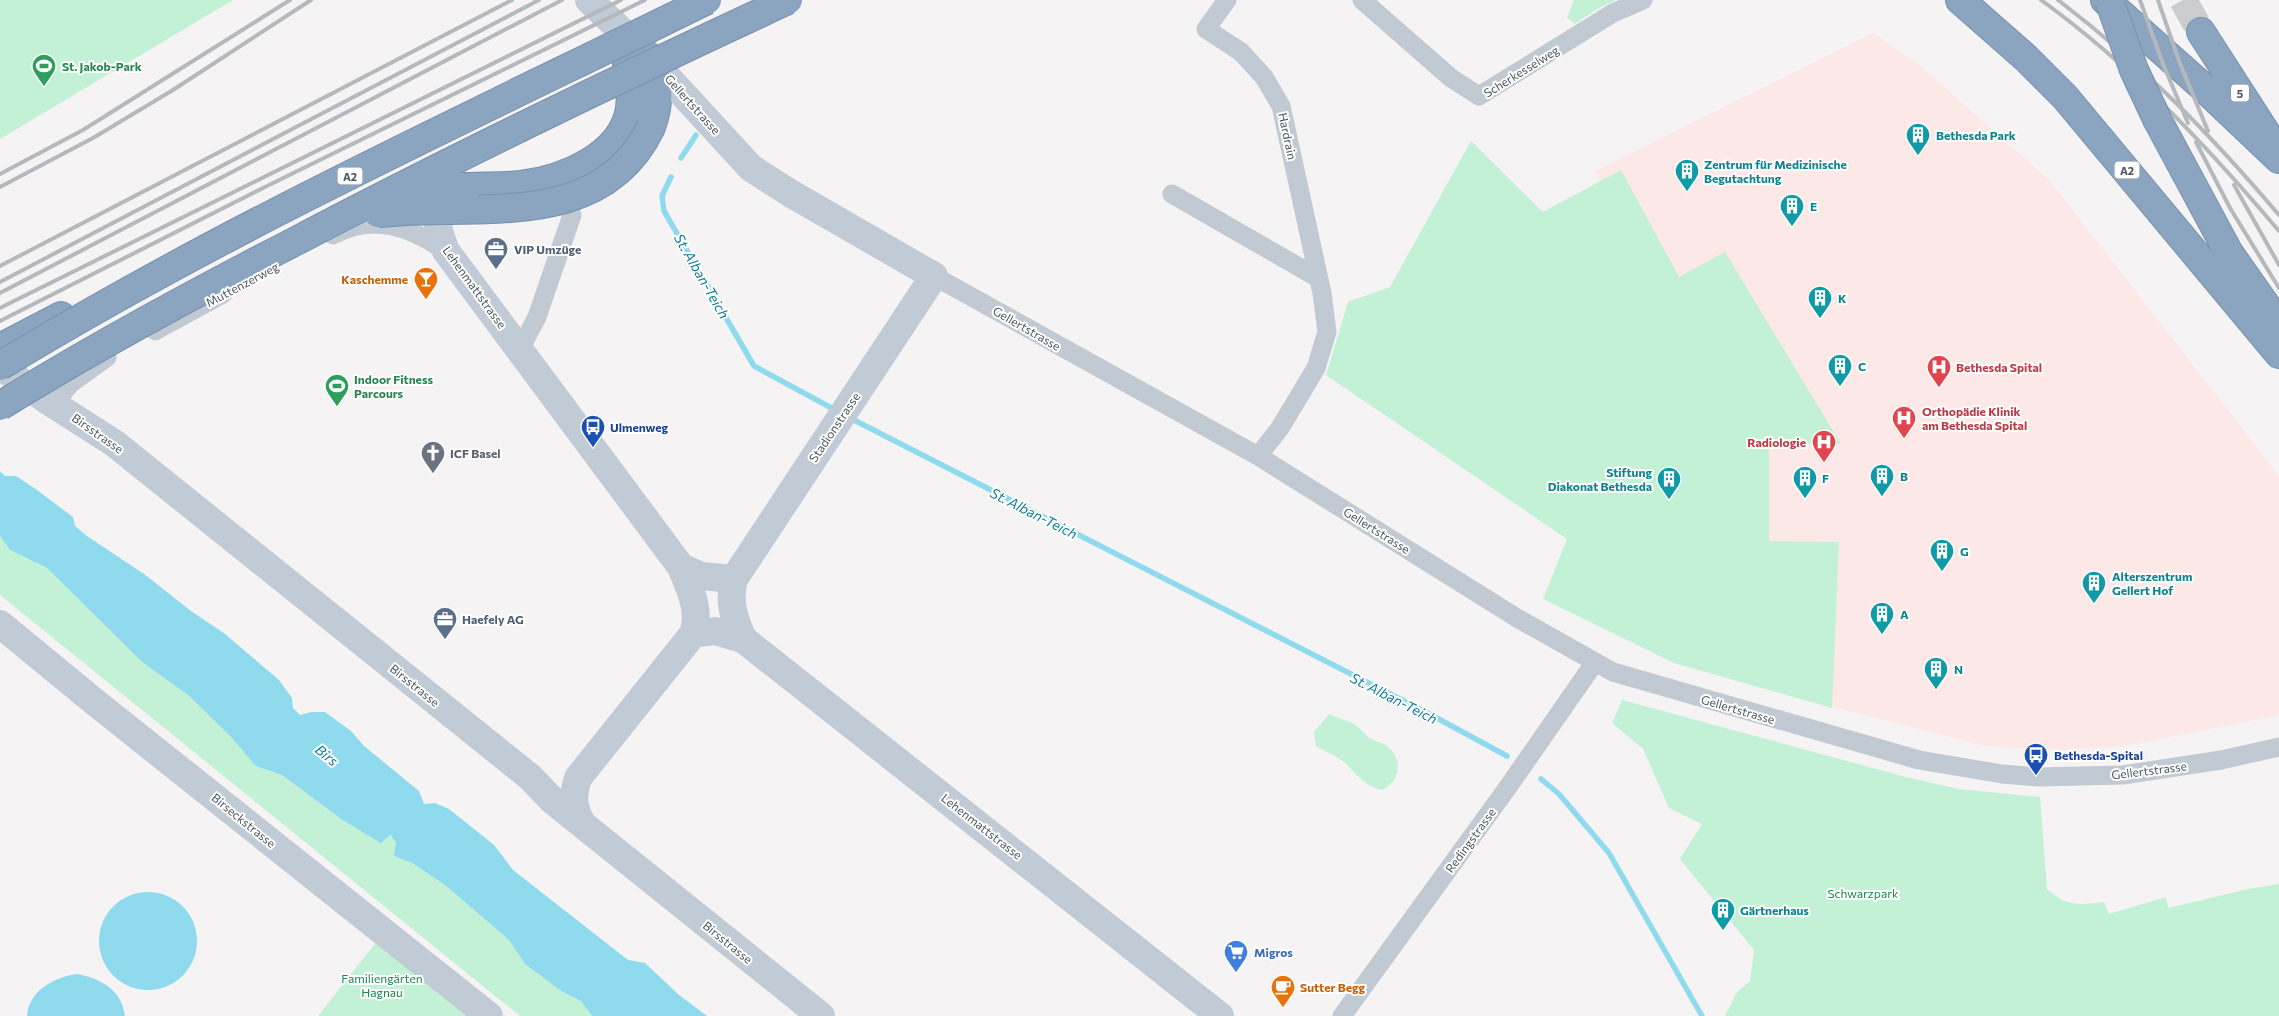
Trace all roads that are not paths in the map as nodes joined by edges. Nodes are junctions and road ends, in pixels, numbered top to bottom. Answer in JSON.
{"nodes":[{"id":1,"x":589,"y":0,"type":"edge"},
{"id":2,"x":707,"y":0,"type":"edge"},
{"id":3,"x":788,"y":0,"type":"edge"},
{"id":4,"x":1227,"y":0,"type":"edge"},
{"id":5,"x":1362,"y":0,"type":"edge"},
{"id":6,"x":1643,"y":0,"type":"edge"},
{"id":7,"x":1960,"y":0,"type":"edge"},
{"id":8,"x":2104,"y":0,"type":"edge"},
{"id":9,"x":2109,"y":0,"type":"edge"},
{"id":10,"x":2201,"y":32,"type":"tunnel mouth"},
{"id":11,"x":637,"y":59,"type":"junction"},
{"id":12,"x":638,"y":124,"type":"junction"},
{"id":13,"x":2279,"y":153,"type":"edge"},
{"id":14,"x":2279,"y":159,"type":"edge"},
{"id":15,"x":1172,"y":194,"type":"dead end"},
{"id":16,"x":572,"y":215,"type":"dead end"},
{"id":17,"x":446,"y":251,"type":"junction"},
{"id":18,"x":934,"y":276,"type":"junction"},
{"id":19,"x":1318,"y":278,"type":"junction"},
{"id":20,"x":2279,"y":324,"type":"edge"},
{"id":21,"x":0,"y":348,"type":"edge"},
{"id":22,"x":520,"y":349,"type":"junction"},
{"id":23,"x":2279,"y":354,"type":"edge"},
{"id":24,"x":0,"y":366,"type":"edge"},
{"id":25,"x":54,"y":404,"type":"junction"},
{"id":26,"x":0,"y":406,"type":"edge"},
{"id":27,"x":0,"y":425,"type":"edge"},
{"id":28,"x":1258,"y":456,"type":"junction"},
{"id":29,"x":681,"y":567,"type":"junction"},
{"id":30,"x":734,"y":579,"type":"junction"},
{"id":31,"x":0,"y":624,"type":"edge"},
{"id":32,"x":693,"y":634,"type":"junction"},
{"id":33,"x":743,"y":639,"type":"junction"},
{"id":34,"x":1595,"y":662,"type":"junction"},
{"id":35,"x":2279,"y":747,"type":"edge"},
{"id":36,"x":530,"y":777,"type":"junction"},
{"id":37,"x":578,"y":778,"type":"junction"},
{"id":38,"x":583,"y":825,"type":"junction"},
{"id":39,"x":488,"y":1016,"type":"edge"},
{"id":40,"x":821,"y":1016,"type":"edge"},
{"id":41,"x":1220,"y":1016,"type":"edge"},
{"id":42,"x":1342,"y":1016,"type":"edge"}],
"edges":[{"from":1,"to":11,"type":"street"},
{"from":2,"to":24,"type":"highway","number":"A2","bridge":true},
{"from":3,"to":26,"type":"highway","bridge":true},
{"from":4,"to":19,"type":"street","name":"Hardrain"},
{"from":5,"to":6,"type":"street","name":"Scherkesselweg"},
{"from":7,"to":23,"type":"highway","number":"A2"},
{"from":8,"to":14,"type":"highway"},
{"from":9,"to":20,"type":"highway","bridge":true},
{"from":10,"to":13,"type":"highway","number":"5"},
{"from":11,"to":12,"type":"highway"},
{"from":11,"to":17,"type":"street","name":"Lehenmattstrasse"},
{"from":11,"to":18,"type":"street","name":"Gellertstrasse"},
{"from":12,"to":21,"type":"highway","bridge":true},
{"from":12,"to":27,"type":"highway","bridge":true},
{"from":15,"to":19,"type":"street"},
{"from":16,"to":22,"type":"street"},
{"from":17,"to":22,"type":"street","name":"Lehenmattstrasse"},
{"from":17,"to":25,"type":"street","name":"Muttenzerweg"},
{"from":18,"to":28,"type":"street","name":"Gellertstrasse"},
{"from":18,"to":30,"type":"street","name":"Stadionstrasse"},
{"from":19,"to":28,"type":"street","name":"Hardrain"},
{"from":22,"to":29,"type":"street","name":"Lehenmattstrasse"},
{"from":24,"to":25,"type":"street","name":"Birsstrasse"},
{"from":25,"to":36,"type":"street","name":"Birsstrasse"},
{"from":28,"to":34,"type":"street","name":"Gellertstrasse"},
{"from":29,"to":30,"type":"street"},
{"from":29,"to":32,"type":"street","name":"Lehenmattstrasse"},
{"from":30,"to":33,"type":"street"},
{"from":31,"to":39,"type":"street","name":"Birseckstrasse"},
{"from":32,"to":33,"type":"street","name":"Lehenmattstrasse"},
{"from":32,"to":37,"type":"street"},
{"from":33,"to":41,"type":"street","name":"Lehenmattstrasse"},
{"from":34,"to":35,"type":"street","name":"Gellertstrasse"},
{"from":34,"to":42,"type":"street","name":"Redingstrasse"},
{"from":36,"to":37,"type":"street"},
{"from":36,"to":38,"type":"street","name":"Birsstrasse"},
{"from":37,"to":38,"type":"street"},
{"from":38,"to":40,"type":"street","name":"Birsstrasse"}]}
